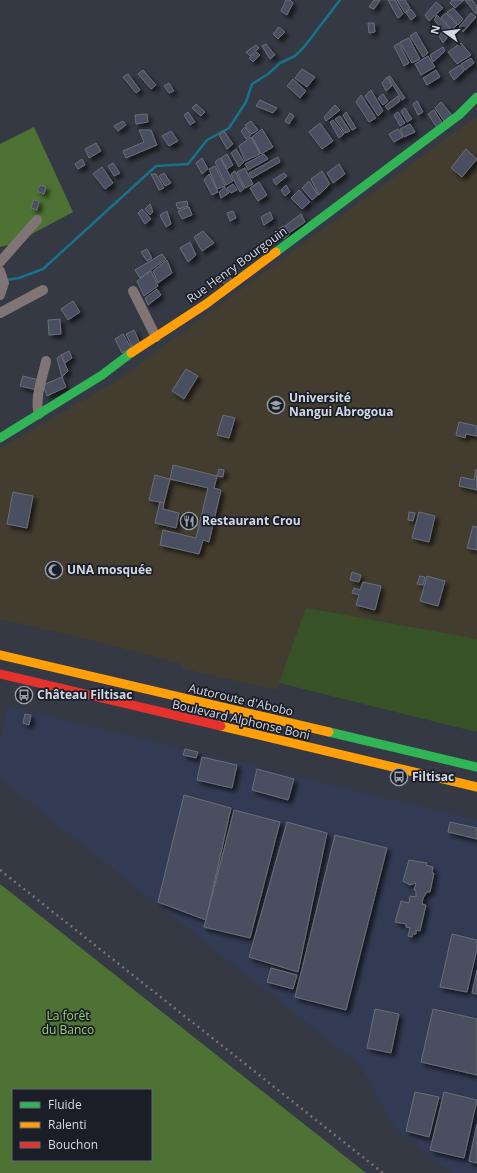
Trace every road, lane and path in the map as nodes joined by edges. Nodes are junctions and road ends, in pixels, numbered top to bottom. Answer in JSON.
{"nodes":[{"id":1,"x":477,"y":97,"type":"edge"},
{"id":2,"x":37,"y":220,"type":"dead end"},
{"id":3,"x":0,"y":262,"type":"edge"},
{"id":4,"x":0,"y":271,"type":"edge"},
{"id":5,"x":43,"y":290,"type":"dead end"},
{"id":6,"x":133,"y":291,"type":"dead end"},
{"id":7,"x":0,"y":295,"type":"edge"},
{"id":8,"x":0,"y":313,"type":"edge"},
{"id":9,"x":156,"y":337,"type":"junction"},
{"id":10,"x":46,"y":361,"type":"dead end"},
{"id":11,"x":39,"y":414,"type":"junction"},
{"id":12,"x":0,"y":438,"type":"edge"},
{"id":13,"x":0,"y":655,"type":"edge"},
{"id":14,"x":0,"y":674,"type":"edge"},
{"id":15,"x":477,"y":767,"type":"edge"},
{"id":16,"x":477,"y":787,"type":"edge"}],
"edges":[{"from":1,"to":9,"type":"main road","name":"Rue Henry Bourgouin"},
{"from":2,"to":3,"type":"street"},
{"from":4,"to":7,"type":"street"},
{"from":5,"to":8,"type":"street"},
{"from":6,"to":9,"type":"street"},
{"from":9,"to":11,"type":"main road","name":"Rue Henry Bourgouin"},
{"from":10,"to":11,"type":"street"},
{"from":11,"to":12,"type":"main road","name":"Rue Henry Bourgouin"},
{"from":13,"to":15,"type":"main road","name":"Autoroute d'Abobo"},
{"from":14,"to":16,"type":"main road","name":"Boulevard Alphonse Boni"}]}
